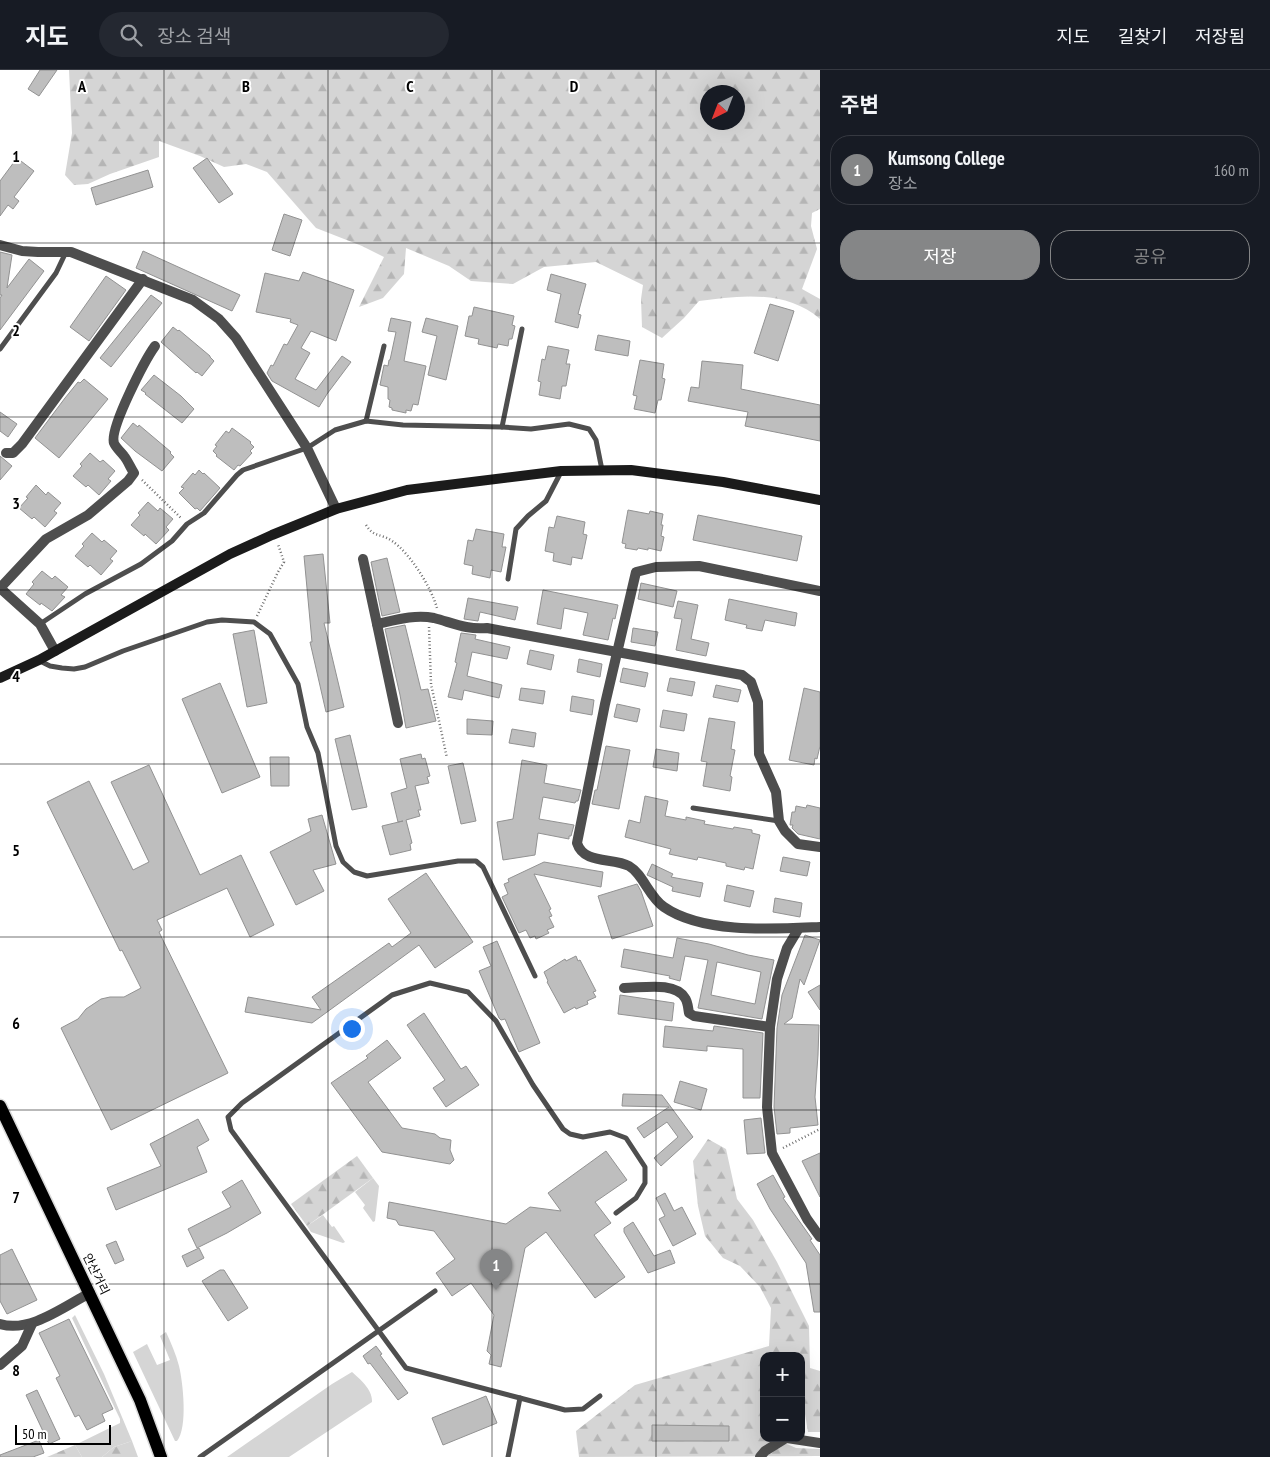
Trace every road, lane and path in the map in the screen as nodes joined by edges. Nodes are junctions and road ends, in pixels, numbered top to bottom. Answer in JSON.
{"nodes":[{"id":1,"x":0,"y":244,"type":"edge"},
{"id":2,"x":66,"y":252,"type":"junction"},
{"id":3,"x":143,"y":279,"type":"junction"},
{"id":4,"x":522,"y":329,"type":"dead end"},
{"id":5,"x":155,"y":346,"type":"dead end"},
{"id":6,"x":384,"y":346,"type":"dead end"},
{"id":7,"x":0,"y":349,"type":"edge"},
{"id":8,"x":366,"y":421,"type":"junction"},
{"id":9,"x":502,"y":427,"type":"junction"},
{"id":10,"x":307,"y":448,"type":"junction"},
{"id":11,"x":6,"y":453,"type":"dead end"},
{"id":12,"x":602,"y":470,"type":"junction"},
{"id":13,"x":561,"y":471,"type":"junction"},
{"id":14,"x":134,"y":473,"type":"junction"},
{"id":15,"x":820,"y":500,"type":"edge"},
{"id":16,"x":336,"y":509,"type":"junction"},
{"id":17,"x":187,"y":524,"type":"junction"},
{"id":18,"x":366,"y":525,"type":"dead end"},
{"id":19,"x":272,"y":535,"type":"junction"},
{"id":20,"x":363,"y":559,"type":"dead end"},
{"id":21,"x":508,"y":580,"type":"dead end"},
{"id":22,"x":0,"y":588,"type":"edge"},
{"id":23,"x":820,"y":591,"type":"edge"},
{"id":24,"x":433,"y":618,"type":"junction"},
{"id":25,"x":254,"y":622,"type":"junction"},
{"id":26,"x":40,"y":624,"type":"junction"},
{"id":27,"x":377,"y":624,"type":"junction"},
{"id":28,"x":55,"y":651,"type":"junction"},
{"id":29,"x":618,"y":652,"type":"junction"},
{"id":30,"x":39,"y":660,"type":"junction"},
{"id":31,"x":0,"y":678,"type":"edge"},
{"id":32,"x":398,"y":723,"type":"dead end"},
{"id":33,"x":447,"y":758,"type":"dead end"},
{"id":34,"x":693,"y":808,"type":"dead end"},
{"id":35,"x":779,"y":821,"type":"junction"},
{"id":36,"x":820,"y":847,"type":"edge"},
{"id":37,"x":820,"y":927,"type":"edge"},
{"id":38,"x":800,"y":928,"type":"junction"},
{"id":39,"x":536,"y":976,"type":"dead end"},
{"id":40,"x":624,"y":988,"type":"dead end"},
{"id":41,"x":770,"y":1027,"type":"junction"},
{"id":42,"x":0,"y":1106,"type":"edge"},
{"id":43,"x":820,"y":1129,"type":"edge"},
{"id":44,"x":772,"y":1153,"type":"junction"},
{"id":45,"x":616,"y":1213,"type":"dead end"},
{"id":46,"x":820,"y":1237,"type":"edge"},
{"id":47,"x":435,"y":1291,"type":"dead end"},
{"id":48,"x":90,"y":1294,"type":"junction"},
{"id":49,"x":0,"y":1324,"type":"edge"},
{"id":50,"x":32,"y":1324,"type":"junction"},
{"id":51,"x":380,"y":1330,"type":"junction"},
{"id":52,"x":0,"y":1365,"type":"edge"},
{"id":53,"x":600,"y":1396,"type":"dead end"},
{"id":54,"x":520,"y":1398,"type":"junction"},
{"id":55,"x":805,"y":1441,"type":"edge"},
{"id":56,"x":780,"y":1442,"type":"edge"},
{"id":57,"x":820,"y":1443,"type":"edge"},
{"id":58,"x":162,"y":1457,"type":"edge"},
{"id":59,"x":200,"y":1457,"type":"edge"},
{"id":60,"x":508,"y":1457,"type":"edge"},
{"id":61,"x":760,"y":1457,"type":"edge"}],
"edges":[{"from":1,"to":2,"type":"street"},
{"from":2,"to":3,"type":"street"},
{"from":2,"to":7,"type":"lane"},
{"from":3,"to":10,"type":"street"},
{"from":3,"to":11,"type":"street"},
{"from":4,"to":9,"type":"lane"},
{"from":5,"to":14,"type":"street"},
{"from":6,"to":8,"type":"lane"},
{"from":8,"to":9,"type":"lane"},
{"from":8,"to":10,"type":"lane"},
{"from":9,"to":12,"type":"lane"},
{"from":10,"to":16,"type":"street"},
{"from":10,"to":17,"type":"lane"},
{"from":12,"to":13,"type":"main road"},
{"from":12,"to":15,"type":"main road"},
{"from":13,"to":16,"type":"main road"},
{"from":13,"to":21,"type":"lane"},
{"from":14,"to":17,"type":"path"},
{"from":14,"to":22,"type":"street"},
{"from":16,"to":19,"type":"main road"},
{"from":17,"to":26,"type":"lane"},
{"from":18,"to":24,"type":"path"},
{"from":19,"to":25,"type":"path"},
{"from":19,"to":28,"type":"main road"},
{"from":20,"to":27,"type":"street"},
{"from":22,"to":26,"type":"street"},
{"from":23,"to":29,"type":"street"},
{"from":24,"to":27,"type":"street"},
{"from":24,"to":29,"type":"street"},
{"from":24,"to":33,"type":"path"},
{"from":25,"to":30,"type":"lane"},
{"from":25,"to":39,"type":"lane"},
{"from":26,"to":28,"type":"street"},
{"from":27,"to":32,"type":"street"},
{"from":28,"to":30,"type":"main road"},
{"from":29,"to":35,"type":"street"},
{"from":29,"to":38,"type":"street"},
{"from":30,"to":31,"type":"main road"},
{"from":34,"to":35,"type":"lane"},
{"from":35,"to":36,"type":"street"},
{"from":37,"to":38,"type":"street"},
{"from":38,"to":41,"type":"street"},
{"from":40,"to":41,"type":"street"},
{"from":41,"to":44,"type":"street"},
{"from":42,"to":48,"type":"main road","name":"안산거리"},
{"from":43,"to":44,"type":"path"},
{"from":44,"to":46,"type":"street"},
{"from":45,"to":51,"type":"lane"},
{"from":47,"to":51,"type":"lane"},
{"from":48,"to":50,"type":"street"},
{"from":48,"to":58,"type":"main road","name":"안산거리"},
{"from":49,"to":50,"type":"street"},
{"from":50,"to":52,"type":"street"},
{"from":51,"to":54,"type":"lane"},
{"from":51,"to":59,"type":"lane"},
{"from":53,"to":54,"type":"lane"},
{"from":54,"to":60,"type":"lane"},
{"from":55,"to":57,"type":"street"},
{"from":56,"to":61,"type":"street"}]}
